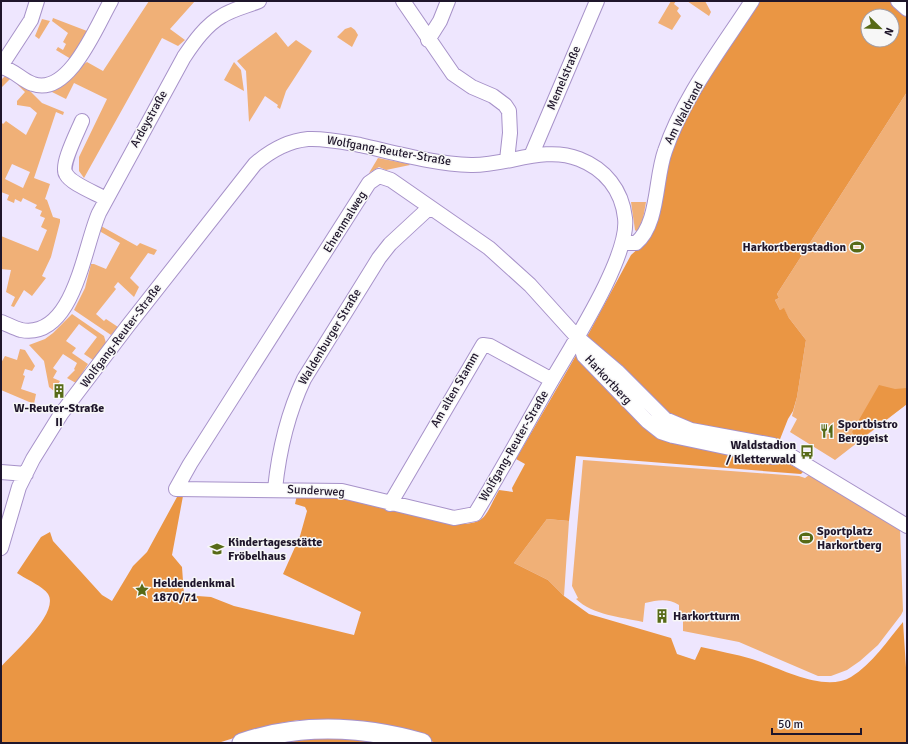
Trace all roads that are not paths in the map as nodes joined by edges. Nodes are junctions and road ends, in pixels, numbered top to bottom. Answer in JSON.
{"nodes":[{"id":1,"x":37,"y":1,"type":"edge"},
{"id":2,"x":111,"y":1,"type":"edge"},
{"id":3,"x":259,"y":1,"type":"edge"},
{"id":4,"x":403,"y":1,"type":"edge"},
{"id":5,"x":448,"y":1,"type":"edge"},
{"id":6,"x":597,"y":1,"type":"edge"},
{"id":7,"x":752,"y":1,"type":"edge"},
{"id":8,"x":898,"y":1,"type":"edge"},
{"id":9,"x":907,"y":9,"type":"edge"},
{"id":10,"x":428,"y":40,"type":"junction"},
{"id":11,"x":1,"y":66,"type":"edge"},
{"id":12,"x":82,"y":121,"type":"dead end"},
{"id":13,"x":531,"y":156,"type":"junction"},
{"id":14,"x":507,"y":160,"type":"junction"},
{"id":15,"x":106,"y":199,"type":"junction"},
{"id":16,"x":430,"y":207,"type":"junction"},
{"id":17,"x":624,"y":243,"type":"junction"},
{"id":18,"x":1,"y":322,"type":"edge"},
{"id":19,"x":578,"y":337,"type":"junction"},
{"id":20,"x":552,"y":380,"type":"junction"},
{"id":21,"x":1,"y":472,"type":"edge"},
{"id":22,"x":26,"y":474,"type":"junction"},
{"id":23,"x":176,"y":489,"type":"joint"},
{"id":24,"x":275,"y":489,"type":"junction"},
{"id":25,"x":390,"y":504,"type":"junction"},
{"id":26,"x":475,"y":514,"type":"joint"},
{"id":27,"x":907,"y":526,"type":"edge"},
{"id":28,"x":1,"y":548,"type":"edge"},
{"id":29,"x":242,"y":743,"type":"edge"},
{"id":30,"x":422,"y":743,"type":"edge"}],
"edges":[{"from":1,"to":11,"type":"street"},
{"from":2,"to":11,"type":"street"},
{"from":3,"to":15,"type":"street","name":"Ardeystraße"},
{"from":4,"to":10,"type":"street"},
{"from":5,"to":10,"type":"street"},
{"from":6,"to":13,"type":"street","name":"Memelstraße"},
{"from":7,"to":17,"type":"street","name":"Am Waldrand"},
{"from":8,"to":9,"type":"street"},
{"from":10,"to":14,"type":"street"},
{"from":12,"to":15,"type":"street"},
{"from":13,"to":14,"type":"street","name":"Wolfgang-Reuter-Straße"},
{"from":13,"to":17,"type":"street","name":"Wolfgang-Reuter-Straße"},
{"from":14,"to":22,"type":"street","name":"Wolfgang-Reuter-Straße"},
{"from":15,"to":18,"type":"street","name":"Ardeystraße"},
{"from":16,"to":19,"type":"street","name":"Ehrenmalweg"},
{"from":16,"to":23,"type":"street","name":"Ehrenmalweg"},
{"from":16,"to":24,"type":"street","name":"Waldenburger Straße"},
{"from":17,"to":19,"type":"street","name":"Wolfgang-Reuter-Straße"},
{"from":19,"to":20,"type":"street","name":"Wolfgang-Reuter-Straße"},
{"from":19,"to":27,"type":"street","name":"Harkortberg"},
{"from":20,"to":25,"type":"street","name":"Am alten Stamm"},
{"from":20,"to":26,"type":"street","name":"Wolfgang-Reuter-Straße"},
{"from":21,"to":22,"type":"street"},
{"from":22,"to":28,"type":"street","name":"Wolfgang-Reuter-Straße"},
{"from":23,"to":24,"type":"street","name":"Sunderweg"},
{"from":24,"to":25,"type":"street","name":"Sunderweg"},
{"from":25,"to":26,"type":"street","name":"Sunderweg"},
{"from":29,"to":30,"type":"main road"}]}
